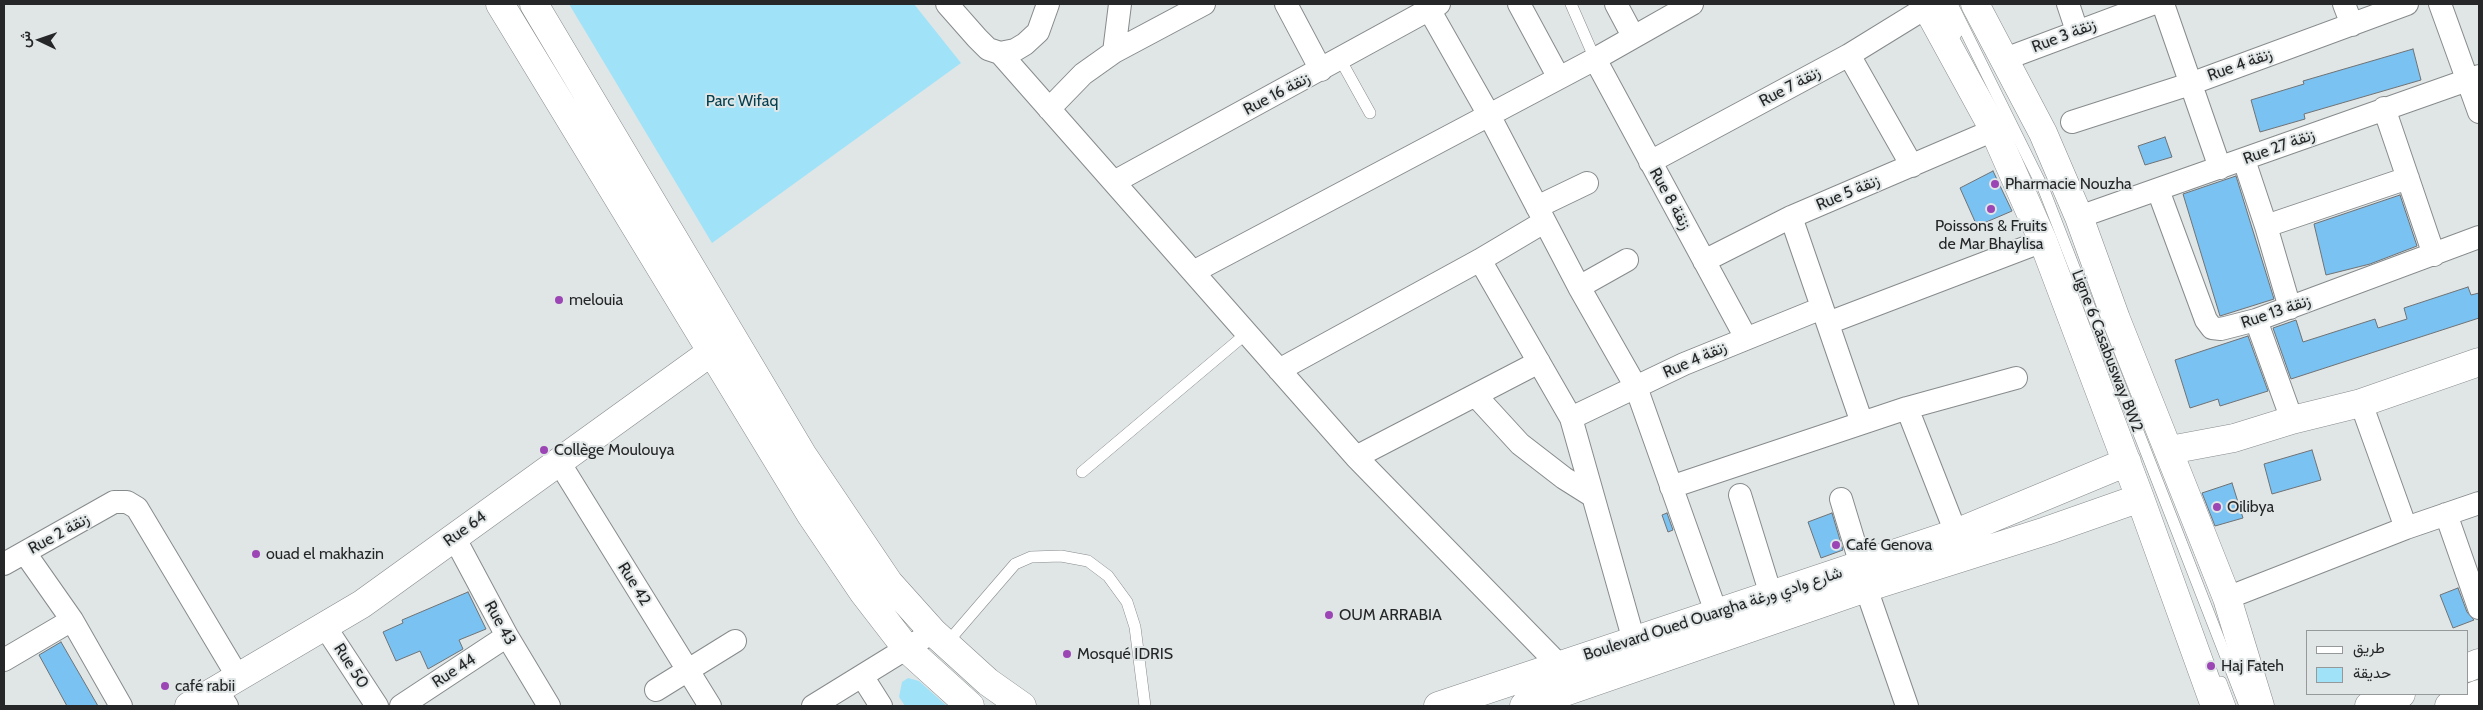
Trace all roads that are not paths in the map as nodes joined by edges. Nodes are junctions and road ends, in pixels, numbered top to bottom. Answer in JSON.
{"nodes":[{"id":1,"x":500,"y":4,"type":"edge"},
{"id":2,"x":534,"y":4,"type":"edge"},
{"id":3,"x":948,"y":4,"type":"edge"},
{"id":4,"x":1048,"y":4,"type":"edge"},
{"id":5,"x":1120,"y":4,"type":"edge"},
{"id":6,"x":1204,"y":4,"type":"edge"},
{"id":7,"x":1286,"y":4,"type":"edge"},
{"id":8,"x":1519,"y":4,"type":"edge"},
{"id":9,"x":1571,"y":4,"type":"edge"},
{"id":10,"x":1616,"y":4,"type":"edge"},
{"id":11,"x":1692,"y":4,"type":"edge"},
{"id":12,"x":1936,"y":4,"type":"edge"},
{"id":13,"x":1975,"y":4,"type":"edge"},
{"id":14,"x":2068,"y":4,"type":"edge"},
{"id":15,"x":2152,"y":4,"type":"edge"},
{"id":16,"x":2163,"y":4,"type":"edge"},
{"id":17,"x":2344,"y":4,"type":"edge"},
{"id":18,"x":2407,"y":4,"type":"edge"},
{"id":19,"x":2440,"y":4,"type":"edge"},
{"id":20,"x":1432,"y":5,"type":"edge"},
{"id":21,"x":2352,"y":25,"type":"junction"},
{"id":22,"x":2077,"y":31,"type":"junction"},
{"id":23,"x":1633,"y":36,"type":"junction"},
{"id":24,"x":1114,"y":52,"type":"junction"},
{"id":25,"x":1000,"y":53,"type":"junction"},
{"id":26,"x":1849,"y":55,"type":"junction"},
{"id":27,"x":1595,"y":59,"type":"junction"},
{"id":28,"x":2005,"y":59,"type":"junction"},
{"id":29,"x":1331,"y":65,"type":"junction"},
{"id":30,"x":1559,"y":78,"type":"junction"},
{"id":31,"x":2474,"y":78,"type":"edge"},
{"id":32,"x":2190,"y":84,"type":"junction"},
{"id":33,"x":2384,"y":108,"type":"junction"},
{"id":34,"x":1049,"y":109,"type":"junction"},
{"id":35,"x":2479,"y":112,"type":"edge"},
{"id":36,"x":1370,"y":113,"type":"dead end"},
{"id":37,"x":1490,"y":115,"type":"junction"},
{"id":38,"x":2072,"y":122,"type":"dead end"},
{"id":39,"x":1994,"y":130,"type":"junction"},
{"id":40,"x":2244,"y":160,"type":"junction"},
{"id":41,"x":1650,"y":162,"type":"junction"},
{"id":42,"x":1912,"y":166,"type":"junction"},
{"id":43,"x":2220,"y":168,"type":"junction"},
{"id":44,"x":2408,"y":178,"type":"junction"},
{"id":45,"x":1114,"y":182,"type":"junction"},
{"id":46,"x":1587,"y":183,"type":"dead end"},
{"id":47,"x":2158,"y":190,"type":"junction"},
{"id":48,"x":1541,"y":215,"type":"junction"},
{"id":49,"x":1791,"y":217,"type":"junction"},
{"id":50,"x":2078,"y":217,"type":"junction"},
{"id":51,"x":2266,"y":226,"type":"junction"},
{"id":52,"x":2479,"y":238,"type":"edge"},
{"id":53,"x":2043,"y":241,"type":"junction"},
{"id":54,"x":2434,"y":255,"type":"junction"},
{"id":55,"x":1480,"y":260,"type":"junction"},
{"id":56,"x":1627,"y":260,"type":"dead end"},
{"id":57,"x":1704,"y":261,"type":"junction"},
{"id":58,"x":1193,"y":272,"type":"junction"},
{"id":59,"x":1579,"y":288,"type":"junction"},
{"id":60,"x":2290,"y":308,"type":"junction"},
{"id":61,"x":1825,"y":315,"type":"junction"},
{"id":62,"x":2256,"y":320,"type":"junction"},
{"id":63,"x":1247,"y":333,"type":"junction"},
{"id":64,"x":1746,"y":338,"type":"junction"},
{"id":65,"x":722,"y":345,"type":"junction"},
{"id":66,"x":1539,"y":362,"type":"junction"},
{"id":67,"x":2479,"y":362,"type":"edge"},
{"id":68,"x":1280,"y":370,"type":"junction"},
{"id":69,"x":2016,"y":378,"type":"dead end"},
{"id":70,"x":1636,"y":387,"type":"junction"},
{"id":71,"x":1476,"y":396,"type":"junction"},
{"id":72,"x":2361,"y":403,"type":"junction"},
{"id":73,"x":1907,"y":408,"type":"junction"},
{"id":74,"x":1571,"y":418,"type":"junction"},
{"id":75,"x":2292,"y":420,"type":"junction"},
{"id":76,"x":1862,"y":423,"type":"junction"},
{"id":77,"x":1356,"y":457,"type":"junction"},
{"id":78,"x":559,"y":462,"type":"junction"},
{"id":79,"x":2127,"y":462,"type":"junction"},
{"id":80,"x":2174,"y":462,"type":"junction"},
{"id":81,"x":1082,"y":472,"type":"dead end"},
{"id":82,"x":1672,"y":487,"type":"junction"},
{"id":83,"x":1591,"y":495,"type":"junction"},
{"id":84,"x":1740,"y":495,"type":"dead end"},
{"id":85,"x":2140,"y":498,"type":"junction"},
{"id":86,"x":1841,"y":500,"type":"dead end"},
{"id":87,"x":2479,"y":503,"type":"edge"},
{"id":88,"x":2446,"y":514,"type":"junction"},
{"id":89,"x":2406,"y":528,"type":"junction"},
{"id":90,"x":1956,"y":533,"type":"junction"},
{"id":91,"x":454,"y":538,"type":"junction"},
{"id":92,"x":25,"y":553,"type":"junction"},
{"id":93,"x":4,"y":564,"type":"edge"},
{"id":94,"x":1864,"y":577,"type":"junction"},
{"id":95,"x":2187,"y":592,"type":"dead end"},
{"id":96,"x":1771,"y":595,"type":"junction"},
{"id":97,"x":2227,"y":598,"type":"junction"},
{"id":98,"x":2479,"y":608,"type":"edge"},
{"id":99,"x":1716,"y":612,"type":"junction"},
{"id":100,"x":72,"y":620,"type":"junction"},
{"id":101,"x":324,"y":625,"type":"junction"},
{"id":102,"x":507,"y":636,"type":"junction"},
{"id":103,"x":940,"y":638,"type":"junction"},
{"id":104,"x":1724,"y":638,"type":"junction"},
{"id":105,"x":735,"y":641,"type":"dead end"},
{"id":106,"x":1634,"y":641,"type":"junction"},
{"id":107,"x":906,"y":649,"type":"junction"},
{"id":108,"x":4,"y":660,"type":"edge"},
{"id":109,"x":1559,"y":665,"type":"junction"},
{"id":110,"x":688,"y":671,"type":"junction"},
{"id":111,"x":2217,"y":673,"type":"dead end"},
{"id":112,"x":862,"y":676,"type":"junction"},
{"id":113,"x":656,"y":690,"type":"dead end"},
{"id":114,"x":227,"y":691,"type":"edge"},
{"id":115,"x":2479,"y":694,"type":"edge"},
{"id":116,"x":2398,"y":695,"type":"edge"},
{"id":117,"x":539,"y":703,"type":"edge"},
{"id":118,"x":121,"y":706,"type":"edge"},
{"id":119,"x":189,"y":706,"type":"edge"},
{"id":120,"x":377,"y":706,"type":"edge"},
{"id":121,"x":401,"y":706,"type":"edge"},
{"id":122,"x":710,"y":706,"type":"edge"},
{"id":123,"x":813,"y":706,"type":"edge"},
{"id":124,"x":881,"y":706,"type":"edge"},
{"id":125,"x":970,"y":706,"type":"edge"},
{"id":126,"x":1022,"y":706,"type":"edge"},
{"id":127,"x":1145,"y":706,"type":"edge"},
{"id":128,"x":1438,"y":706,"type":"edge"},
{"id":129,"x":1524,"y":706,"type":"edge"},
{"id":130,"x":1907,"y":706,"type":"edge"},
{"id":131,"x":2215,"y":706,"type":"edge"},
{"id":132,"x":2230,"y":706,"type":"edge"},
{"id":133,"x":2245,"y":706,"type":"edge"},
{"id":134,"x":2260,"y":706,"type":"edge"},
{"id":135,"x":2370,"y":706,"type":"edge"},
{"id":136,"x":2449,"y":706,"type":"edge"}],
"edges":[{"from":1,"to":65,"type":"main road"},
{"from":2,"to":65,"type":"main road"},
{"from":3,"to":25,"type":"street"},
{"from":4,"to":25,"type":"street"},
{"from":5,"to":24,"type":"street"},
{"from":6,"to":24,"type":"street"},
{"from":7,"to":29,"type":"street"},
{"from":8,"to":30,"type":"street"},
{"from":9,"to":27,"type":"lane"},
{"from":10,"to":23,"type":"street"},
{"from":11,"to":23,"type":"street"},
{"from":12,"to":26,"type":"street","name":"Rue 7 زنقة"},
{"from":12,"to":39,"type":"main road"},
{"from":12,"to":95,"type":"lane","name":"Ligne 6 Casabusway BW2"},
{"from":12,"to":133,"type":"lane","name":"Ligne 6 Casabusway BW2"},
{"from":13,"to":28,"type":"main road"},
{"from":14,"to":22,"type":"street"},
{"from":15,"to":22,"type":"street","name":"Rue 3 زنقة"},
{"from":16,"to":32,"type":"street"},
{"from":17,"to":21,"type":"street"},
{"from":18,"to":21,"type":"street","name":"Rue 4 زنقة"},
{"from":19,"to":31,"type":"street"},
{"from":20,"to":29,"type":"street","name":"Rue 16 زنقة"},
{"from":20,"to":37,"type":"street"},
{"from":21,"to":32,"type":"street","name":"Rue 4 زنقة"},
{"from":22,"to":28,"type":"street","name":"Rue 3 زنقة"},
{"from":23,"to":27,"type":"street"},
{"from":24,"to":34,"type":"street"},
{"from":25,"to":34,"type":"street"},
{"from":26,"to":41,"type":"street","name":"Rue 7 زنقة"},
{"from":26,"to":42,"type":"street"},
{"from":27,"to":30,"type":"street"},
{"from":27,"to":41,"type":"street","name":"Rue 8 زنقة"},
{"from":28,"to":50,"type":"main road"},
{"from":29,"to":36,"type":"lane"},
{"from":29,"to":45,"type":"street","name":"Rue 16 زنقة"},
{"from":30,"to":37,"type":"street"},
{"from":31,"to":33,"type":"street","name":"Rue 27 زنقة"},
{"from":31,"to":35,"type":"street"},
{"from":32,"to":38,"type":"street","name":"Rue 4 زنقة"},
{"from":32,"to":43,"type":"street"},
{"from":33,"to":40,"type":"street","name":"Rue 27 زنقة"},
{"from":33,"to":44,"type":"street"},
{"from":34,"to":45,"type":"street"},
{"from":37,"to":48,"type":"street"},
{"from":37,"to":58,"type":"street"},
{"from":39,"to":42,"type":"street","name":"Rue 5 زنقة"},
{"from":39,"to":53,"type":"main road"},
{"from":40,"to":43,"type":"street","name":"Rue 27 زنقة"},
{"from":40,"to":51,"type":"street"},
{"from":41,"to":57,"type":"street","name":"Rue 8 زنقة"},
{"from":42,"to":49,"type":"street","name":"Rue 5 زنقة"},
{"from":43,"to":47,"type":"street","name":"Rue 27 زنقة"},
{"from":44,"to":51,"type":"street"},
{"from":44,"to":54,"type":"street"},
{"from":45,"to":58,"type":"street"},
{"from":46,"to":48,"type":"street"},
{"from":47,"to":50,"type":"street","name":"Rue 27 زنقة"},
{"from":47,"to":62,"type":"street","name":"Rue 13 زنقة"},
{"from":48,"to":55,"type":"street"},
{"from":48,"to":59,"type":"street"},
{"from":49,"to":57,"type":"street","name":"Rue 5 زنقة"},
{"from":49,"to":61,"type":"street"},
{"from":50,"to":80,"type":"main road"},
{"from":51,"to":60,"type":"street"},
{"from":52,"to":54,"type":"street","name":"Rue 13 زنقة"},
{"from":53,"to":61,"type":"street","name":"Rue 4 زنقة"},
{"from":53,"to":79,"type":"main road"},
{"from":54,"to":60,"type":"street","name":"Rue 13 زنقة"},
{"from":55,"to":66,"type":"street"},
{"from":55,"to":68,"type":"street"},
{"from":56,"to":59,"type":"street"},
{"from":57,"to":64,"type":"street","name":"Rue 8 زنقة"},
{"from":58,"to":63,"type":"street"},
{"from":59,"to":70,"type":"street"},
{"from":60,"to":62,"type":"street","name":"Rue 13 زنقة"},
{"from":61,"to":64,"type":"street","name":"Rue 4 زنقة"},
{"from":61,"to":76,"type":"street"},
{"from":62,"to":75,"type":"street"},
{"from":63,"to":68,"type":"street"},
{"from":63,"to":81,"type":"lane"},
{"from":64,"to":70,"type":"street","name":"Rue 4 زنقة"},
{"from":65,"to":78,"type":"main road","name":"Rue 64"},
{"from":65,"to":103,"type":"main road"},
{"from":65,"to":107,"type":"main road"},
{"from":66,"to":71,"type":"street"},
{"from":66,"to":74,"type":"street"},
{"from":67,"to":72,"type":"main road"},
{"from":68,"to":77,"type":"street"},
{"from":69,"to":73,"type":"street"},
{"from":70,"to":74,"type":"street","name":"Rue 4 زنقة"},
{"from":70,"to":82,"type":"street"},
{"from":71,"to":77,"type":"street"},
{"from":71,"to":83,"type":"street"},
{"from":72,"to":75,"type":"main road"},
{"from":72,"to":89,"type":"street"},
{"from":73,"to":76,"type":"street"},
{"from":73,"to":90,"type":"street"},
{"from":74,"to":83,"type":"street"},
{"from":75,"to":80,"type":"main road"},
{"from":76,"to":82,"type":"street"},
{"from":77,"to":109,"type":"street"},
{"from":78,"to":91,"type":"main road","name":"Rue 64"},
{"from":78,"to":110,"type":"street","name":"Rue 42"},
{"from":79,"to":85,"type":"main road"},
{"from":79,"to":90,"type":"main road","name":"Boulevard Oued Ouargha شارع وادي ورغة"},
{"from":80,"to":97,"type":"main road"},
{"from":82,"to":99,"type":"street"},
{"from":83,"to":106,"type":"street"},
{"from":84,"to":96,"type":"street"},
{"from":85,"to":94,"type":"main road","name":"Boulevard Oued Ouargha شارع وادي ورغة"},
{"from":85,"to":131,"type":"main road"},
{"from":86,"to":94,"type":"street"},
{"from":87,"to":88,"type":"street"},
{"from":88,"to":89,"type":"street"},
{"from":88,"to":98,"type":"street"},
{"from":89,"to":97,"type":"street"},
{"from":90,"to":94,"type":"main road","name":"Boulevard Oued Ouargha شارع وادي ورغة"},
{"from":91,"to":101,"type":"main road","name":"Rue 64"},
{"from":91,"to":102,"type":"street","name":"Rue 43"},
{"from":92,"to":93,"type":"street","name":"Rue 2 زنقة"},
{"from":92,"to":100,"type":"street"},
{"from":92,"to":114,"type":"street","name":"Rue 2 زنقة"},
{"from":94,"to":96,"type":"main road","name":"Boulevard Oued Ouargha شارع وادي ورغة"},
{"from":94,"to":104,"type":"main road","name":"Boulevard Oued Ouargha شارع وادي ورغة"},
{"from":94,"to":130,"type":"street"},
{"from":96,"to":99,"type":"main road","name":"Boulevard Oued Ouargha شارع وادي ورغة"},
{"from":97,"to":134,"type":"main road"},
{"from":99,"to":104,"type":"street"},
{"from":99,"to":106,"type":"main road","name":"Boulevard Oued Ouargha شارع وادي ورغة"},
{"from":100,"to":108,"type":"street"},
{"from":100,"to":118,"type":"street"},
{"from":101,"to":114,"type":"main road","name":"Rue 64"},
{"from":101,"to":120,"type":"street","name":"Rue 50"},
{"from":102,"to":117,"type":"street","name":"Rue 43"},
{"from":102,"to":121,"type":"street","name":"Rue 44"},
{"from":103,"to":107,"type":"street"},
{"from":103,"to":126,"type":"main road"},
{"from":103,"to":127,"type":"lane"},
{"from":104,"to":129,"type":"main road","name":"Boulevard Oued Ouargha شارع وادي ورغة"},
{"from":105,"to":110,"type":"street"},
{"from":106,"to":109,"type":"main road","name":"Boulevard Oued Ouargha شارع وادي ورغة"},
{"from":107,"to":112,"type":"street"},
{"from":107,"to":125,"type":"main road"},
{"from":109,"to":128,"type":"main road","name":"Boulevard Oued Ouargha شارع وادي ورغة"},
{"from":110,"to":113,"type":"street"},
{"from":110,"to":122,"type":"street","name":"Rue 42"},
{"from":111,"to":132,"type":"lane"},
{"from":112,"to":123,"type":"street"},
{"from":112,"to":124,"type":"street"},
{"from":114,"to":119,"type":"main road","name":"Rue 64"},
{"from":115,"to":136,"type":"main road"},
{"from":116,"to":135,"type":"main road"}]}
